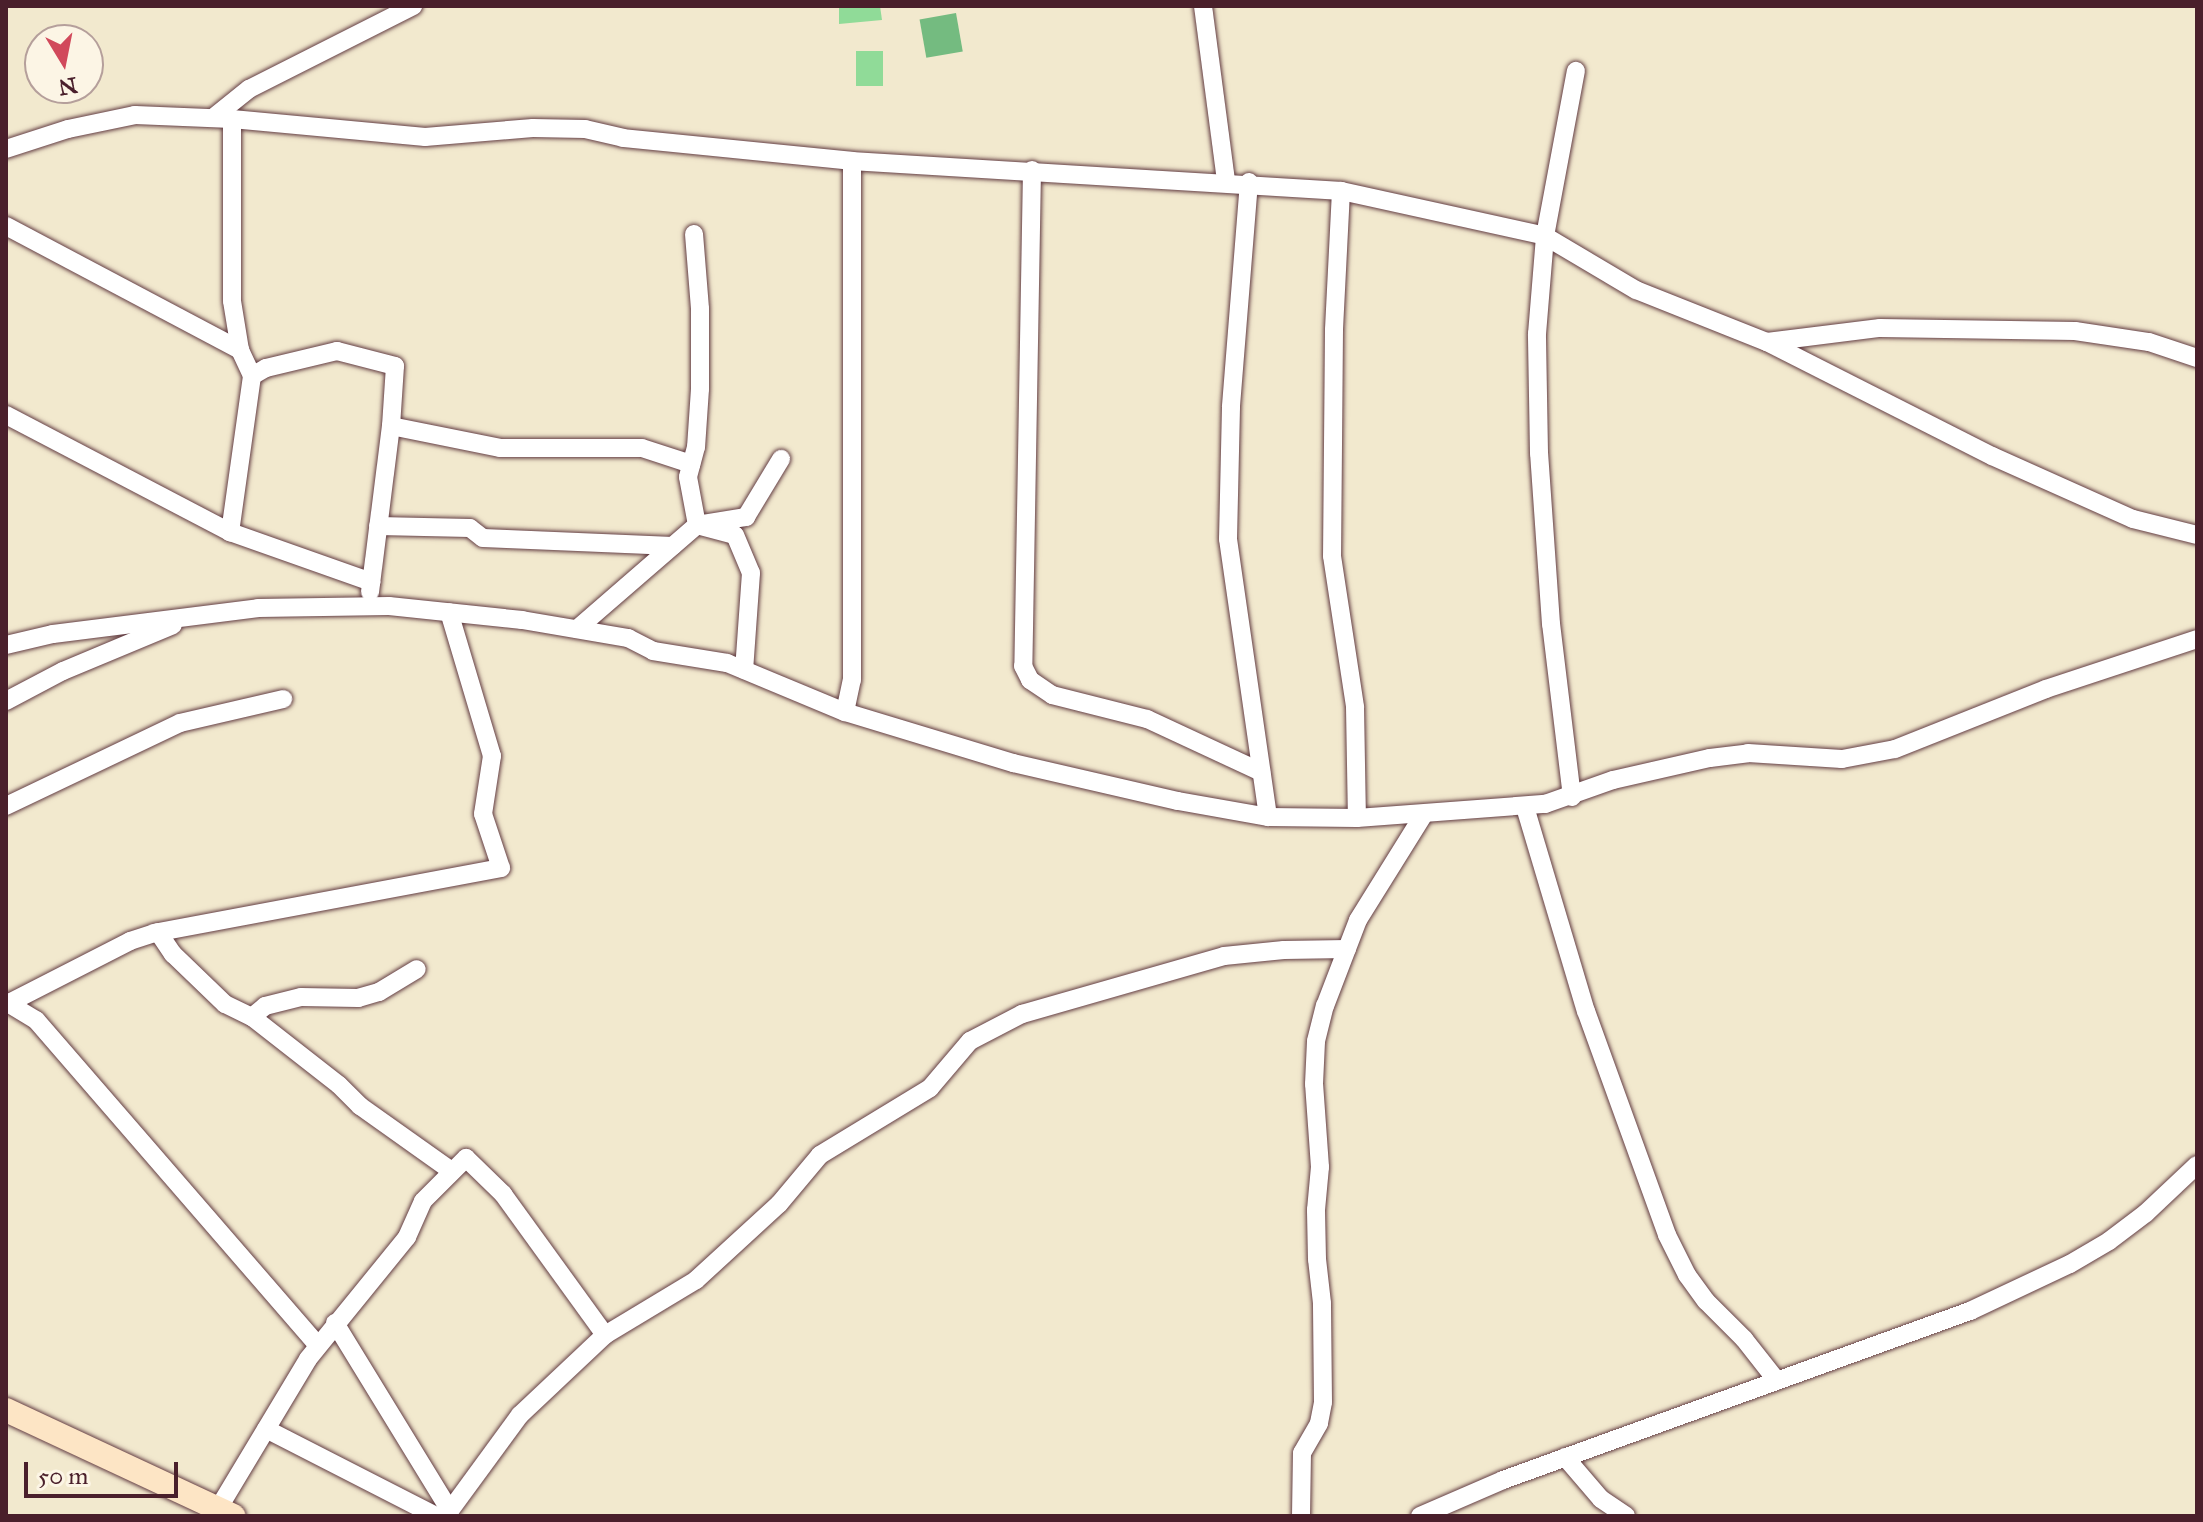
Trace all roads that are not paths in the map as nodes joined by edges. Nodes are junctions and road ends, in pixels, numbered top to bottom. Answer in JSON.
{"nodes":[{"id":1,"x":413,"y":6,"type":"edge"},
{"id":2,"x":1203,"y":6,"type":"edge"},
{"id":3,"x":1576,"y":71,"type":"dead end"},
{"id":4,"x":223,"y":118,"type":"junction"},
{"id":5,"x":6,"y":149,"type":"edge"},
{"id":6,"x":852,"y":161,"type":"junction"},
{"id":7,"x":1032,"y":170,"type":"junction"},
{"id":8,"x":1226,"y":181,"type":"junction"},
{"id":9,"x":1249,"y":182,"type":"junction"},
{"id":10,"x":1341,"y":191,"type":"junction"},
{"id":11,"x":6,"y":226,"type":"edge"},
{"id":12,"x":694,"y":234,"type":"dead end"},
{"id":13,"x":1545,"y":236,"type":"junction"},
{"id":14,"x":1767,"y":342,"type":"junction"},
{"id":15,"x":240,"y":350,"type":"junction"},
{"id":16,"x":2197,"y":358,"type":"edge"},
{"id":17,"x":252,"y":376,"type":"junction"},
{"id":18,"x":6,"y":415,"type":"edge"},
{"id":19,"x":391,"y":426,"type":"junction"},
{"id":20,"x":781,"y":459,"type":"dead end"},
{"id":21,"x":691,"y":464,"type":"junction"},
{"id":22,"x":697,"y":525,"type":"junction"},
{"id":23,"x":378,"y":526,"type":"junction"},
{"id":24,"x":230,"y":532,"type":"junction"},
{"id":25,"x":2197,"y":535,"type":"edge"},
{"id":26,"x":673,"y":546,"type":"junction"},
{"id":27,"x":371,"y":582,"type":"junction"},
{"id":28,"x":368,"y":606,"type":"junction"},
{"id":29,"x":449,"y":612,"type":"junction"},
{"id":30,"x":194,"y":616,"type":"junction"},
{"id":31,"x":577,"y":629,"type":"junction"},
{"id":32,"x":2197,"y":639,"type":"edge"},
{"id":33,"x":6,"y":645,"type":"edge"},
{"id":34,"x":744,"y":670,"type":"junction"},
{"id":35,"x":283,"y":699,"type":"dead end"},
{"id":36,"x":6,"y":701,"type":"edge"},
{"id":37,"x":845,"y":712,"type":"junction"},
{"id":38,"x":1261,"y":772,"type":"junction"},
{"id":39,"x":1572,"y":797,"type":"junction"},
{"id":40,"x":6,"y":806,"type":"edge"},
{"id":41,"x":1525,"y":807,"type":"junction"},
{"id":42,"x":1424,"y":814,"type":"junction"},
{"id":43,"x":1268,"y":817,"type":"junction"},
{"id":44,"x":1357,"y":818,"type":"junction"},
{"id":45,"x":158,"y":932,"type":"junction"},
{"id":46,"x":1347,"y":949,"type":"junction"},
{"id":47,"x":417,"y":969,"type":"dead end"},
{"id":48,"x":9,"y":1002,"type":"edge"},
{"id":49,"x":252,"y":1017,"type":"junction"},
{"id":50,"x":2197,"y":1165,"type":"edge"},
{"id":51,"x":450,"y":1170,"type":"junction"},
{"id":52,"x":335,"y":1323,"type":"junction"},
{"id":53,"x":605,"y":1335,"type":"junction"},
{"id":54,"x":318,"y":1345,"type":"junction"},
{"id":55,"x":1777,"y":1381,"type":"junction"},
{"id":56,"x":6,"y":1410,"type":"edge"},
{"id":57,"x":266,"y":1429,"type":"junction"},
{"id":58,"x":1565,"y":1457,"type":"junction"},
{"id":59,"x":216,"y":1512,"type":"edge"},
{"id":60,"x":444,"y":1514,"type":"edge"},
{"id":61,"x":1301,"y":1516,"type":"edge"},
{"id":62,"x":1420,"y":1516,"type":"edge"},
{"id":63,"x":1626,"y":1516,"type":"edge"}],
"edges":[{"from":1,"to":4,"type":"street"},
{"from":2,"to":8,"type":"street"},
{"from":3,"to":13,"type":"street"},
{"from":4,"to":5,"type":"street"},
{"from":4,"to":6,"type":"street"},
{"from":4,"to":15,"type":"street"},
{"from":6,"to":7,"type":"street"},
{"from":6,"to":37,"type":"street"},
{"from":7,"to":8,"type":"street"},
{"from":7,"to":38,"type":"street"},
{"from":8,"to":9,"type":"street"},
{"from":9,"to":10,"type":"street"},
{"from":9,"to":38,"type":"street"},
{"from":10,"to":13,"type":"street"},
{"from":10,"to":44,"type":"street"},
{"from":11,"to":15,"type":"street"},
{"from":12,"to":21,"type":"street"},
{"from":13,"to":14,"type":"street"},
{"from":13,"to":39,"type":"street"},
{"from":14,"to":16,"type":"street"},
{"from":14,"to":25,"type":"street"},
{"from":15,"to":17,"type":"street"},
{"from":17,"to":19,"type":"street"},
{"from":17,"to":24,"type":"street"},
{"from":18,"to":24,"type":"street"},
{"from":19,"to":21,"type":"street"},
{"from":19,"to":23,"type":"street"},
{"from":20,"to":22,"type":"street"},
{"from":21,"to":22,"type":"street"},
{"from":22,"to":26,"type":"street"},
{"from":22,"to":34,"type":"street"},
{"from":23,"to":26,"type":"street"},
{"from":23,"to":27,"type":"street"},
{"from":24,"to":27,"type":"street"},
{"from":26,"to":31,"type":"street"},
{"from":27,"to":28,"type":"street"},
{"from":28,"to":29,"type":"street"},
{"from":28,"to":30,"type":"street"},
{"from":29,"to":31,"type":"street"},
{"from":29,"to":45,"type":"street"},
{"from":30,"to":33,"type":"street"},
{"from":30,"to":36,"type":"street"},
{"from":31,"to":34,"type":"street"},
{"from":32,"to":39,"type":"street"},
{"from":34,"to":37,"type":"street"},
{"from":35,"to":40,"type":"street"},
{"from":37,"to":43,"type":"street"},
{"from":38,"to":43,"type":"street"},
{"from":39,"to":41,"type":"street"},
{"from":41,"to":42,"type":"street"},
{"from":41,"to":55,"type":"street"},
{"from":42,"to":44,"type":"street"},
{"from":42,"to":46,"type":"street"},
{"from":43,"to":44,"type":"street"},
{"from":45,"to":48,"type":"street"},
{"from":45,"to":49,"type":"street"},
{"from":46,"to":53,"type":"street"},
{"from":46,"to":61,"type":"street"},
{"from":47,"to":49,"type":"street"},
{"from":48,"to":54,"type":"street"},
{"from":49,"to":51,"type":"street"},
{"from":50,"to":55,"type":"street"},
{"from":51,"to":52,"type":"street"},
{"from":51,"to":53,"type":"street"},
{"from":52,"to":54,"type":"street"},
{"from":52,"to":60,"type":"street"},
{"from":53,"to":60,"type":"street"},
{"from":54,"to":57,"type":"street"},
{"from":55,"to":58,"type":"street"},
{"from":56,"to":59,"type":"street"},
{"from":57,"to":59,"type":"street"},
{"from":57,"to":60,"type":"street"},
{"from":58,"to":62,"type":"street"},
{"from":58,"to":63,"type":"street"}]}
